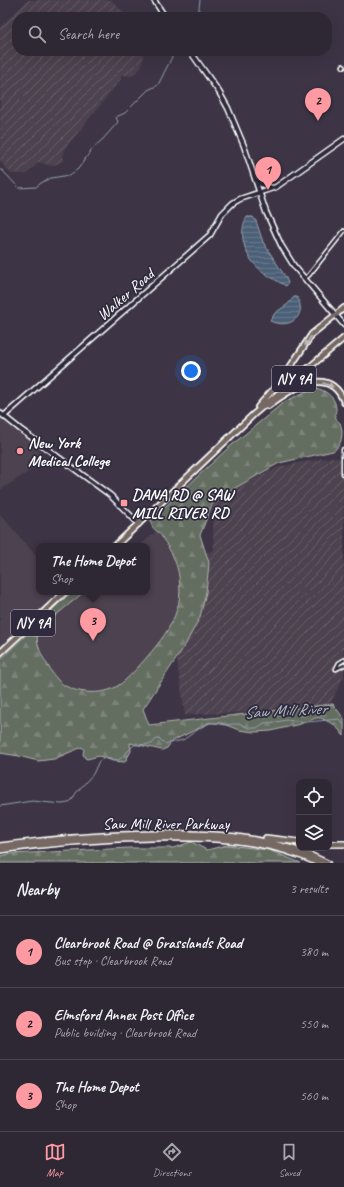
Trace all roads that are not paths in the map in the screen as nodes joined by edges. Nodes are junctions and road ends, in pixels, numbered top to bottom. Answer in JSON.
{"nodes":[{"id":1,"x":154,"y":0,"type":"edge"},
{"id":2,"x":162,"y":12,"type":"edge"},
{"id":3,"x":193,"y":56,"type":"edge"},
{"id":4,"x":344,"y":139,"type":"edge"},
{"id":5,"x":255,"y":178,"type":"junction"},
{"id":6,"x":272,"y":188,"type":"junction"},
{"id":7,"x":260,"y":193,"type":"junction"},
{"id":8,"x":344,"y":231,"type":"edge"},
{"id":9,"x":305,"y":278,"type":"junction"},
{"id":10,"x":344,"y":308,"type":"edge"},
{"id":11,"x":336,"y":314,"type":"junction"},
{"id":12,"x":344,"y":325,"type":"edge"},
{"id":13,"x":344,"y":338,"type":"edge"},
{"id":14,"x":344,"y":402,"type":"edge"},
{"id":15,"x":2,"y":414,"type":"edge"},
{"id":16,"x":245,"y":422,"type":"junction"},
{"id":17,"x":344,"y":450,"type":"edge"},
{"id":18,"x":344,"y":468,"type":"edge"},
{"id":19,"x":344,"y":473,"type":"edge"},
{"id":20,"x":139,"y":524,"type":"junction"},
{"id":21,"x":118,"y":543,"type":"edge"},
{"id":22,"x":62,"y":595,"type":"edge"},
{"id":23,"x":0,"y":653,"type":"edge"},
{"id":24,"x":344,"y":660,"type":"edge"},
{"id":25,"x":344,"y":665,"type":"edge"},
{"id":26,"x":231,"y":836,"type":"junction"},
{"id":27,"x":296,"y":842,"type":"edge"},
{"id":28,"x":332,"y":844,"type":"edge"},
{"id":29,"x":344,"y":844,"type":"edge"},
{"id":30,"x":0,"y":846,"type":"edge"},
{"id":31,"x":0,"y":850,"type":"edge"},
{"id":32,"x":318,"y":863,"type":"edge"},
{"id":33,"x":327,"y":863,"type":"edge"}],
"edges":[{"from":1,"to":2,"type":"street"},
{"from":3,"to":5,"type":"street"},
{"from":4,"to":6,"type":"street","name":"Walker Road"},
{"from":5,"to":6,"type":"street"},
{"from":5,"to":7,"type":"street"},
{"from":6,"to":7,"type":"street","name":"Walker Road"},
{"from":7,"to":9,"type":"street"},
{"from":7,"to":15,"type":"street","name":"Walker Road"},
{"from":8,"to":9,"type":"street"},
{"from":9,"to":11,"type":"street"},
{"from":10,"to":11,"type":"main road"},
{"from":11,"to":12,"type":"street"},
{"from":11,"to":16,"type":"main road","one_way":true},
{"from":13,"to":16,"type":"main road","number":"NY 9A"},
{"from":16,"to":14,"type":"main road","one_way":true},
{"from":15,"to":20,"type":"street"},
{"from":16,"to":20,"type":"main road","number":"NY 9A"},
{"from":17,"to":18,"type":"street"},
{"from":18,"to":19,"type":"street"},
{"from":20,"to":21,"type":"main road","number":"NY 9A"},
{"from":22,"to":23,"type":"main road","number":"NY 9A"},
{"from":24,"to":25,"type":"street"},
{"from":26,"to":27,"type":"highway"},
{"from":26,"to":30,"type":"highway","name":"Saw Mill River Parkway"},
{"from":26,"to":33,"type":"highway","name":"Saw Mill River Parkway"},
{"from":28,"to":29,"type":"highway"},
{"from":31,"to":32,"type":"highway","name":"Saw Mill River Parkway"}]}
